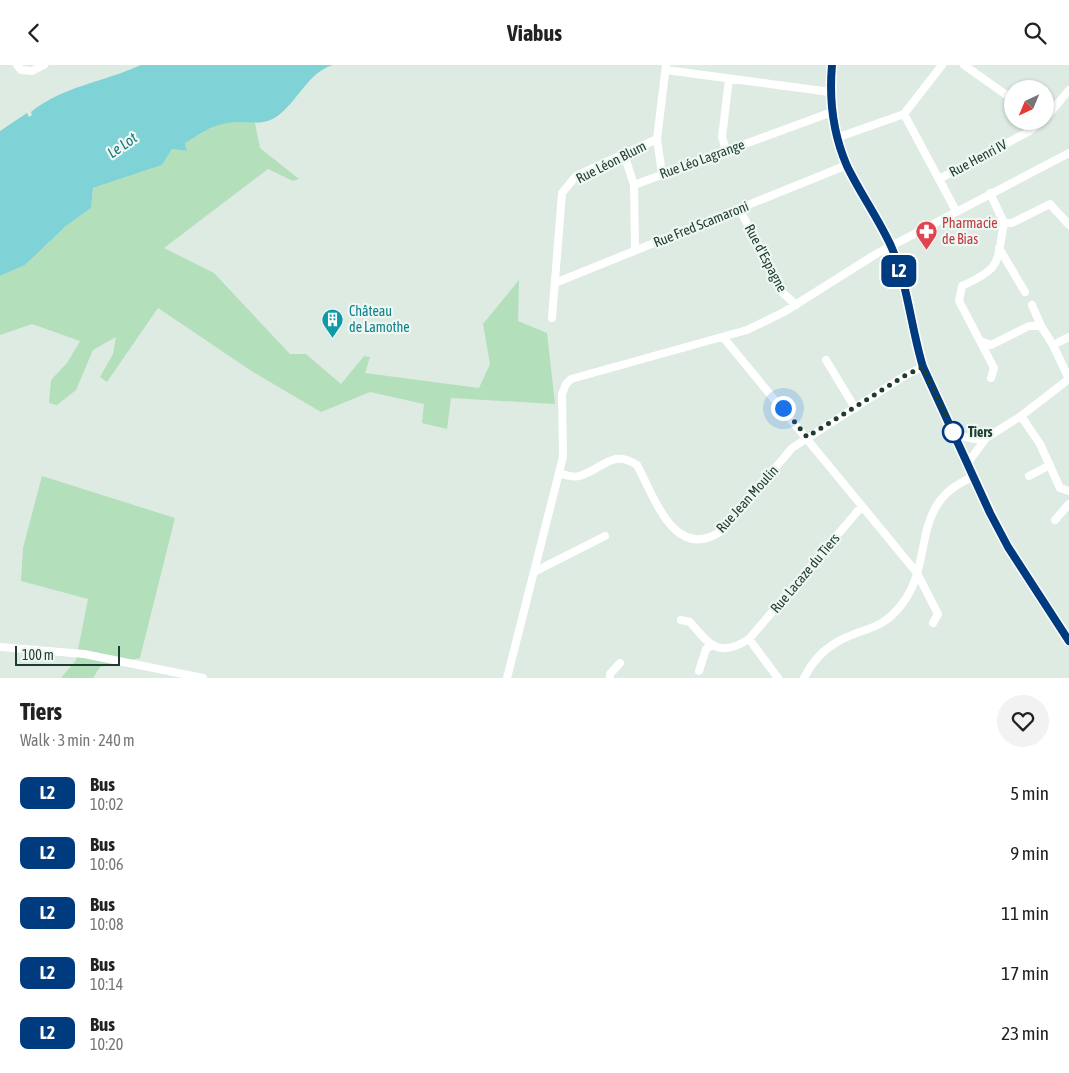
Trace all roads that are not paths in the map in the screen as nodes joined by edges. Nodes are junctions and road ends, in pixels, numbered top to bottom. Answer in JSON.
{"nodes":[{"id":1,"x":18,"y":65,"type":"edge"},
{"id":2,"x":44,"y":65,"type":"edge"},
{"id":3,"x":832,"y":65,"type":"edge"},
{"id":4,"x":942,"y":65,"type":"edge"},
{"id":5,"x":964,"y":65,"type":"edge"},
{"id":6,"x":666,"y":68,"type":"edge"},
{"id":7,"x":728,"y":79,"type":"junction"},
{"id":8,"x":1069,"y":90,"type":"edge"},
{"id":9,"x":830,"y":92,"type":"junction"},
{"id":10,"x":1004,"y":93,"type":"edge"},
{"id":11,"x":1054,"y":108,"type":"edge"},
{"id":12,"x":832,"y":112,"type":"junction"},
{"id":13,"x":904,"y":115,"type":"junction"},
{"id":14,"x":1031,"y":130,"type":"edge"},
{"id":15,"x":839,"y":137,"type":"junction"},
{"id":16,"x":657,"y":139,"type":"junction"},
{"id":17,"x":726,"y":150,"type":"junction"},
{"id":18,"x":1069,"y":153,"type":"edge"},
{"id":19,"x":624,"y":154,"type":"junction"},
{"id":20,"x":847,"y":165,"type":"junction"},
{"id":21,"x":662,"y":174,"type":"junction"},
{"id":22,"x":939,"y":179,"type":"junction"},
{"id":23,"x":634,"y":185,"type":"junction"},
{"id":24,"x":990,"y":193,"type":"junction"},
{"id":25,"x":739,"y":208,"type":"junction"},
{"id":26,"x":956,"y":211,"type":"junction"},
{"id":27,"x":1004,"y":223,"type":"junction"},
{"id":28,"x":1069,"y":225,"type":"edge"},
{"id":29,"x":891,"y":247,"type":"junction"},
{"id":30,"x":999,"y":249,"type":"junction"},
{"id":31,"x":635,"y":250,"type":"junction"},
{"id":32,"x":555,"y":283,"type":"junction"},
{"id":33,"x":1026,"y":292,"type":"dead end"},
{"id":34,"x":796,"y":305,"type":"junction"},
{"id":35,"x":1032,"y":305,"type":"dead end"},
{"id":36,"x":552,"y":318,"type":"dead end"},
{"id":37,"x":1041,"y":326,"type":"junction"},
{"id":38,"x":723,"y":337,"type":"junction"},
{"id":39,"x":1069,"y":337,"type":"edge"},
{"id":40,"x":980,"y":341,"type":"junction"},
{"id":41,"x":1053,"y":345,"type":"junction"},
{"id":42,"x":826,"y":360,"type":"dead end"},
{"id":43,"x":923,"y":367,"type":"junction"},
{"id":44,"x":991,"y":378,"type":"dead end"},
{"id":45,"x":1069,"y":379,"type":"edge"},
{"id":46,"x":855,"y":408,"type":"junction"},
{"id":47,"x":1021,"y":416,"type":"junction"},
{"id":48,"x":954,"y":434,"type":"junction"},
{"id":49,"x":807,"y":437,"type":"junction"},
{"id":50,"x":986,"y":438,"type":"junction"},
{"id":51,"x":967,"y":464,"type":"junction"},
{"id":52,"x":1050,"y":465,"type":"junction"},
{"id":53,"x":559,"y":473,"type":"junction"},
{"id":54,"x":1029,"y":476,"type":"dead end"},
{"id":55,"x":973,"y":477,"type":"junction"},
{"id":56,"x":1069,"y":491,"type":"edge"},
{"id":57,"x":1069,"y":504,"type":"edge"},
{"id":58,"x":862,"y":506,"type":"junction"},
{"id":59,"x":1055,"y":520,"type":"dead end"},
{"id":60,"x":605,"y":536,"type":"dead end"},
{"id":61,"x":534,"y":571,"type":"junction"},
{"id":62,"x":917,"y":573,"type":"junction"},
{"id":63,"x":681,"y":620,"type":"dead end"},
{"id":64,"x":933,"y":623,"type":"dead end"},
{"id":65,"x":749,"y":639,"type":"junction"},
{"id":66,"x":1069,"y":641,"type":"edge"},
{"id":67,"x":711,"y":646,"type":"junction"},
{"id":68,"x":0,"y":647,"type":"edge"},
{"id":69,"x":620,"y":663,"type":"dead end"},
{"id":70,"x":699,"y":671,"type":"dead end"},
{"id":71,"x":203,"y":678,"type":"edge"},
{"id":72,"x":506,"y":678,"type":"edge"},
{"id":73,"x":610,"y":678,"type":"edge"},
{"id":74,"x":778,"y":678,"type":"edge"},
{"id":75,"x":804,"y":678,"type":"edge"}],
"edges":[{"from":1,"to":2,"type":"street"},
{"from":3,"to":9,"type":"street"},
{"from":4,"to":13,"type":"street"},
{"from":5,"to":10,"type":"street"},
{"from":6,"to":7,"type":"street"},
{"from":6,"to":16,"type":"street","name":"Rue Léon Blum"},
{"from":7,"to":9,"type":"street"},
{"from":7,"to":17,"type":"street"},
{"from":8,"to":11,"type":"street","name":"Rue Henri IV"},
{"from":9,"to":12,"type":"street"},
{"from":12,"to":15,"type":"street"},
{"from":12,"to":17,"type":"street","name":"Rue Léo Lagrange"},
{"from":13,"to":15,"type":"street"},
{"from":13,"to":22,"type":"street"},
{"from":14,"to":22,"type":"street","name":"Rue Henri IV"},
{"from":15,"to":20,"type":"street"},
{"from":16,"to":19,"type":"street","name":"Rue Léon Blum"},
{"from":16,"to":21,"type":"street"},
{"from":17,"to":21,"type":"street","name":"Rue Léo Lagrange"},
{"from":18,"to":24,"type":"street"},
{"from":19,"to":23,"type":"street"},
{"from":19,"to":32,"type":"street","name":"Rue Léon Blum"},
{"from":20,"to":25,"type":"street","name":"Rue Fred Scamaroni"},
{"from":20,"to":29,"type":"street"},
{"from":21,"to":23,"type":"street","name":"Rue Léo Lagrange"},
{"from":22,"to":26,"type":"street"},
{"from":23,"to":31,"type":"street"},
{"from":24,"to":26,"type":"street"},
{"from":24,"to":27,"type":"street"},
{"from":25,"to":31,"type":"street","name":"Rue Fred Scamaroni"},
{"from":25,"to":34,"type":"street","name":"Rue d'Espagne"},
{"from":26,"to":29,"type":"street"},
{"from":27,"to":28,"type":"street"},
{"from":27,"to":30,"type":"street"},
{"from":29,"to":34,"type":"street"},
{"from":29,"to":43,"type":"street"},
{"from":30,"to":33,"type":"street"},
{"from":30,"to":40,"type":"street"},
{"from":31,"to":32,"type":"street","name":"Rue Fred Scamaroni"},
{"from":32,"to":36,"type":"street","name":"Rue Léon Blum"},
{"from":34,"to":38,"type":"street"},
{"from":35,"to":37,"type":"street"},
{"from":37,"to":40,"type":"street"},
{"from":37,"to":41,"type":"street"},
{"from":38,"to":49,"type":"street"},
{"from":38,"to":53,"type":"street"},
{"from":39,"to":41,"type":"street"},
{"from":40,"to":44,"type":"street"},
{"from":41,"to":45,"type":"street"},
{"from":42,"to":46,"type":"street"},
{"from":43,"to":46,"type":"street","name":"Rue Jean Moulin"},
{"from":43,"to":48,"type":"street"},
{"from":45,"to":47,"type":"street"},
{"from":46,"to":49,"type":"street","name":"Rue Jean Moulin"},
{"from":47,"to":50,"type":"street"},
{"from":47,"to":52,"type":"street"},
{"from":48,"to":50,"type":"street"},
{"from":48,"to":51,"type":"street"},
{"from":49,"to":53,"type":"street","name":"Rue Jean Moulin"},
{"from":49,"to":58,"type":"street"},
{"from":50,"to":51,"type":"street"},
{"from":51,"to":55,"type":"street"},
{"from":52,"to":54,"type":"street"},
{"from":52,"to":56,"type":"street"},
{"from":53,"to":61,"type":"street"},
{"from":55,"to":62,"type":"street"},
{"from":55,"to":66,"type":"street"},
{"from":57,"to":59,"type":"street"},
{"from":58,"to":62,"type":"street"},
{"from":58,"to":65,"type":"street","name":"Rue Lacaze du Tiers"},
{"from":60,"to":61,"type":"street"},
{"from":61,"to":72,"type":"street"},
{"from":62,"to":64,"type":"street"},
{"from":62,"to":75,"type":"street"},
{"from":63,"to":67,"type":"street"},
{"from":65,"to":67,"type":"street"},
{"from":65,"to":74,"type":"street"},
{"from":67,"to":70,"type":"street"},
{"from":68,"to":71,"type":"street"},
{"from":69,"to":73,"type":"street"}]}
